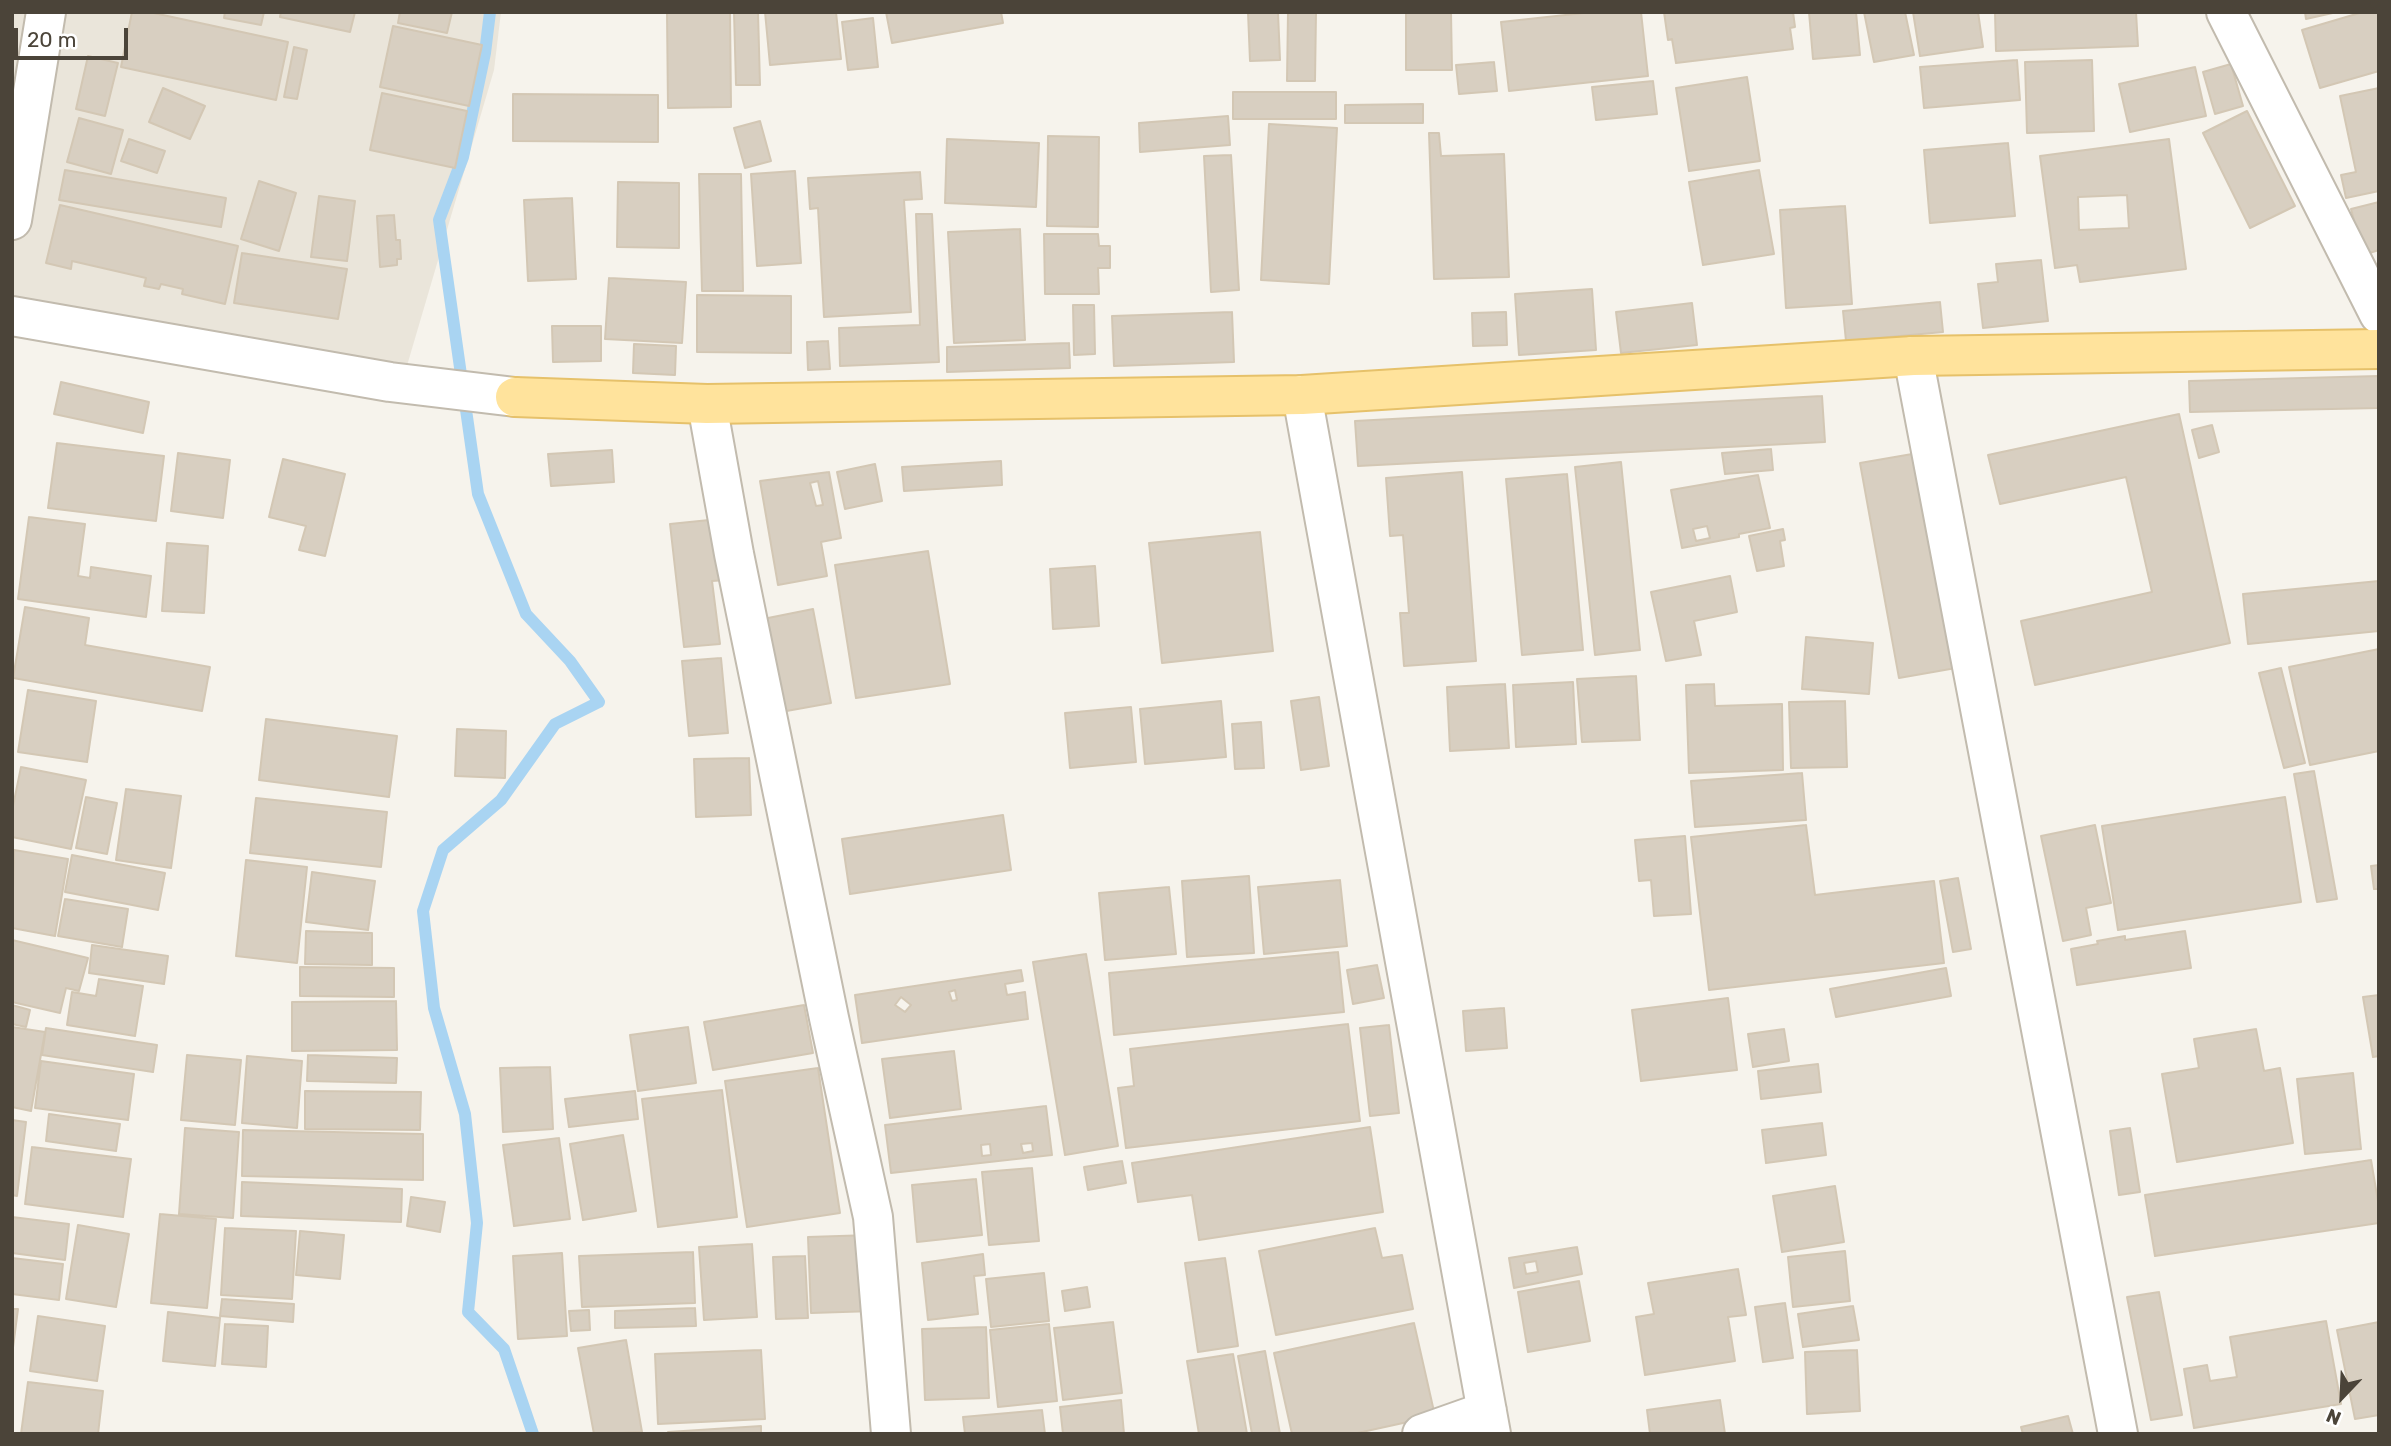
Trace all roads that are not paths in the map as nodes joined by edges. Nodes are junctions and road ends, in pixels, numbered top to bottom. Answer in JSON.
{"nodes":[{"id":1,"x":46,"y":12,"type":"edge"},
{"id":2,"x":2226,"y":12,"type":"edge"},
{"id":3,"x":12,"y":220,"type":"edge"},
{"id":4,"x":2379,"y":314,"type":"edge"},
{"id":5,"x":12,"y":316,"type":"edge"},
{"id":6,"x":2379,"y":349,"type":"edge"},
{"id":7,"x":1913,"y":356,"type":"junction"},
{"id":8,"x":1302,"y":395,"type":"junction"},
{"id":9,"x":515,"y":397,"type":"joint"},
{"id":10,"x":707,"y":404,"type":"junction"},
{"id":11,"x":1489,"y":1423,"type":"edge"},
{"id":12,"x":891,"y":1434,"type":"edge"},
{"id":13,"x":1422,"y":1434,"type":"edge"},
{"id":14,"x":2118,"y":1434,"type":"edge"}],
"edges":[{"from":1,"to":3,"type":"street"},
{"from":2,"to":4,"type":"street"},
{"from":5,"to":9,"type":"street"},
{"from":6,"to":7,"type":"main road"},
{"from":7,"to":8,"type":"main road"},
{"from":7,"to":14,"type":"street"},
{"from":8,"to":10,"type":"main road"},
{"from":8,"to":11,"type":"street"},
{"from":9,"to":10,"type":"main road"},
{"from":10,"to":12,"type":"street"},
{"from":11,"to":13,"type":"street"}]}
